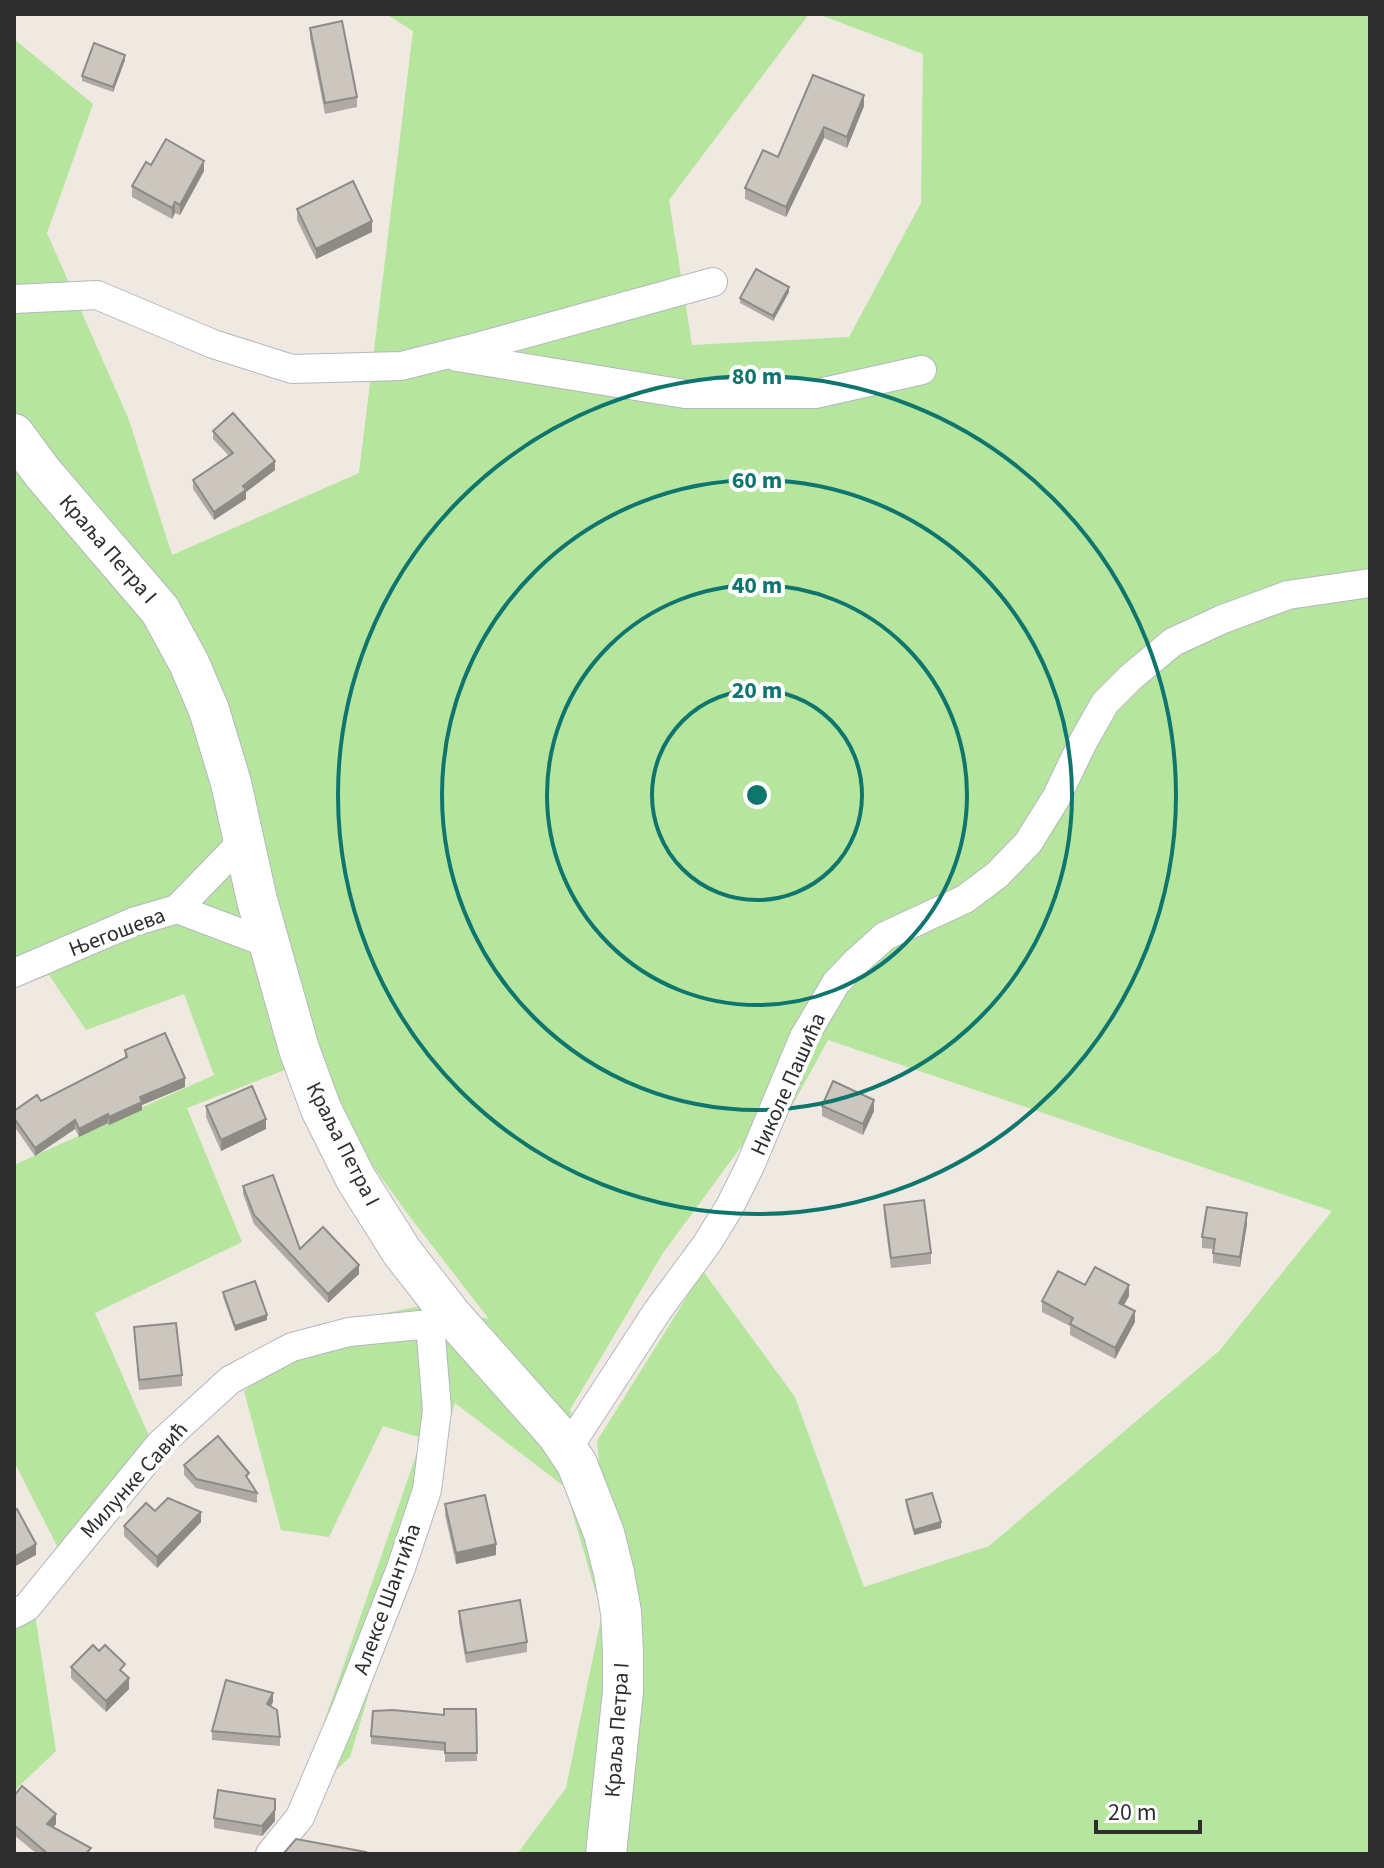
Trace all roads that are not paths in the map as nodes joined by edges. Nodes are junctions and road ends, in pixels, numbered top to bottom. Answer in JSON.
{"nodes":[{"id":1,"x":713,"y":282,"type":"dead end"},
{"id":2,"x":14,"y":299,"type":"edge"},
{"id":3,"x":445,"y":355,"type":"junction"},
{"id":4,"x":922,"y":370,"type":"dead end"},
{"id":5,"x":14,"y":434,"type":"edge"},
{"id":6,"x":1370,"y":583,"type":"edge"},
{"id":7,"x":243,"y":841,"type":"junction"},
{"id":8,"x":177,"y":909,"type":"junction"},
{"id":9,"x":270,"y":944,"type":"junction"},
{"id":10,"x":14,"y":973,"type":"edge"},
{"id":11,"x":440,"y":1320,"type":"junction"},
{"id":12,"x":568,"y":1448,"type":"junction"},
{"id":13,"x":14,"y":1614,"type":"edge"},
{"id":14,"x":270,"y":1854,"type":"edge"},
{"id":15,"x":606,"y":1854,"type":"edge"}],
"edges":[{"from":1,"to":3,"type":"street"},
{"from":2,"to":3,"type":"street"},
{"from":3,"to":4,"type":"street"},
{"from":5,"to":7,"type":"street","name":"Краља Петра I"},
{"from":6,"to":12,"type":"street","name":"Николе Пашића"},
{"from":7,"to":8,"type":"street","name":"Његошева"},
{"from":7,"to":9,"type":"street","name":"Краља Петра I"},
{"from":8,"to":9,"type":"street"},
{"from":8,"to":10,"type":"street","name":"Његошева"},
{"from":9,"to":11,"type":"street","name":"Краља Петра I"},
{"from":11,"to":12,"type":"street","name":"Краља Петра I"},
{"from":11,"to":13,"type":"street","name":"Милунке Савић"},
{"from":11,"to":14,"type":"street","name":"Алексе Шантића"},
{"from":12,"to":15,"type":"street","name":"Краља Петра I"}]}
